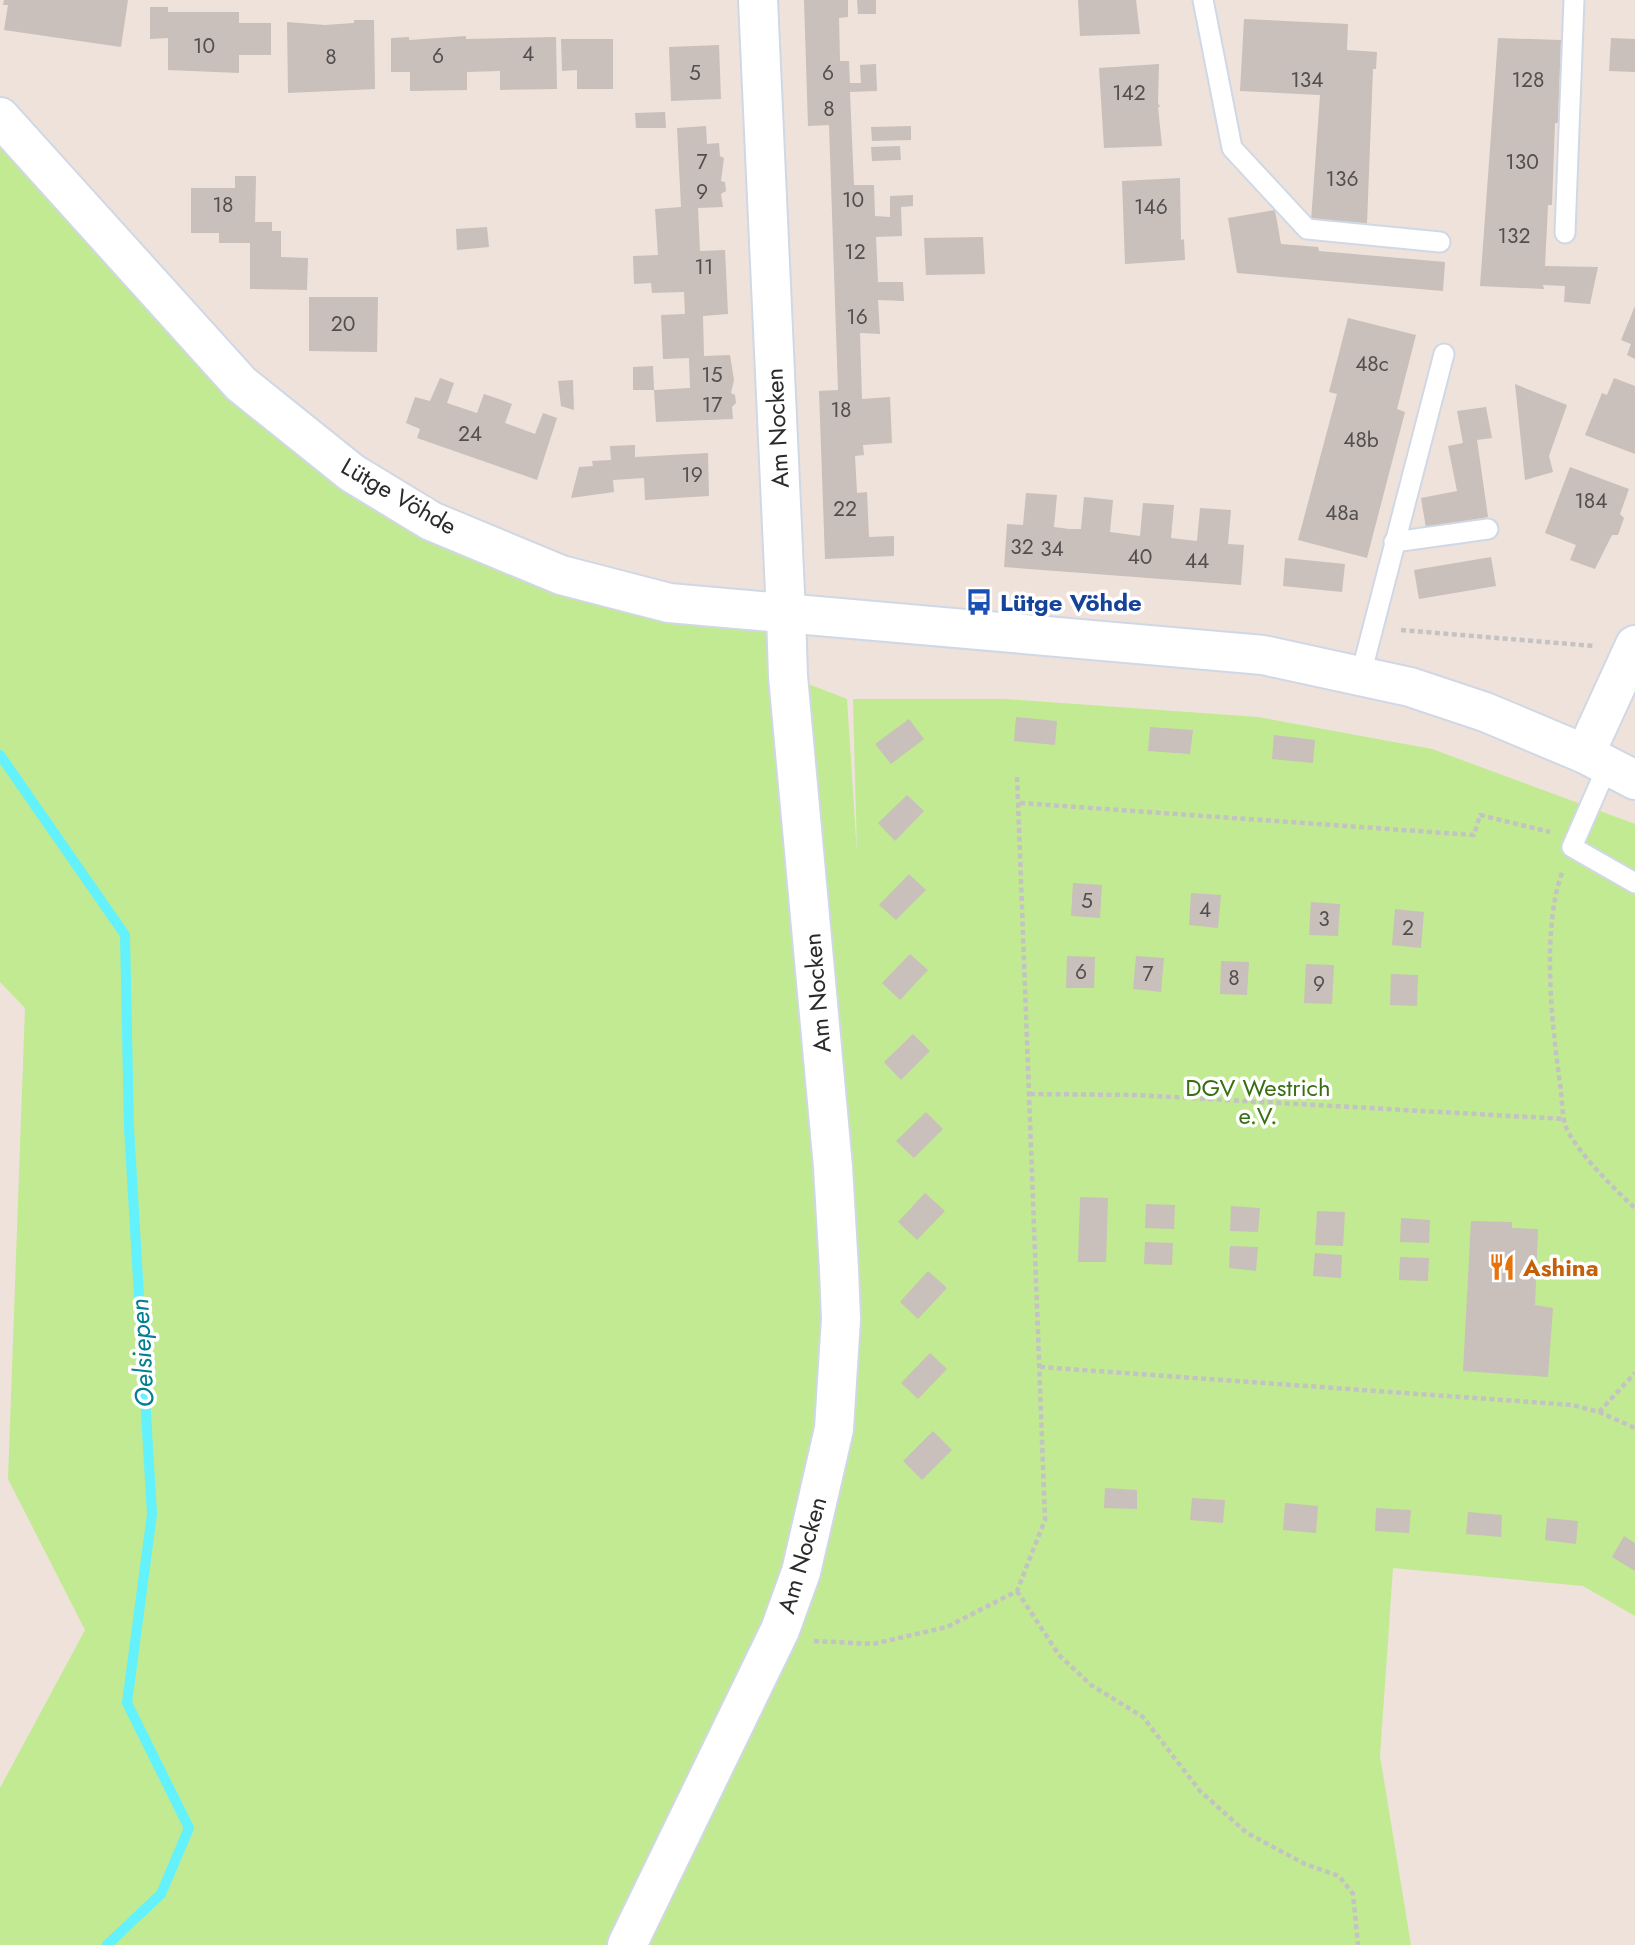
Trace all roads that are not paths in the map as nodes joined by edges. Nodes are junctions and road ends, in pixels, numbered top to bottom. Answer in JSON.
{"nodes":[{"id":1,"x":758,"y":0,"type":"edge"},
{"id":2,"x":1203,"y":0,"type":"edge"},
{"id":3,"x":1574,"y":0,"type":"edge"},
{"id":4,"x":0,"y":117,"type":"edge"},
{"id":5,"x":1565,"y":233,"type":"dead end"},
{"id":6,"x":1440,"y":242,"type":"dead end"},
{"id":7,"x":1444,"y":354,"type":"dead end"},
{"id":8,"x":1488,"y":529,"type":"dead end"},
{"id":9,"x":1394,"y":542,"type":"junction"},
{"id":10,"x":786,"y":615,"type":"junction"},
{"id":11,"x":1618,"y":646,"type":"edge"},
{"id":12,"x":1361,"y":674,"type":"junction"},
{"id":13,"x":1609,"y":766,"type":"edge"},
{"id":14,"x":1635,"y":883,"type":"edge"},
{"id":15,"x":627,"y":1945,"type":"edge"}],
"edges":[{"from":1,"to":10,"type":"street","name":"Am Nocken"},
{"from":2,"to":6,"type":"lane"},
{"from":3,"to":5,"type":"lane"},
{"from":4,"to":10,"type":"street","name":"Lütge Vöhde"},
{"from":7,"to":9,"type":"lane"},
{"from":8,"to":9,"type":"lane"},
{"from":9,"to":12,"type":"lane"},
{"from":10,"to":12,"type":"street","name":"Lütge Vöhde"},
{"from":10,"to":15,"type":"street","name":"Am Nocken"},
{"from":11,"to":13,"type":"street"},
{"from":12,"to":13,"type":"street","name":"Lütge Vöhde"},
{"from":13,"to":14,"type":"lane"}]}
